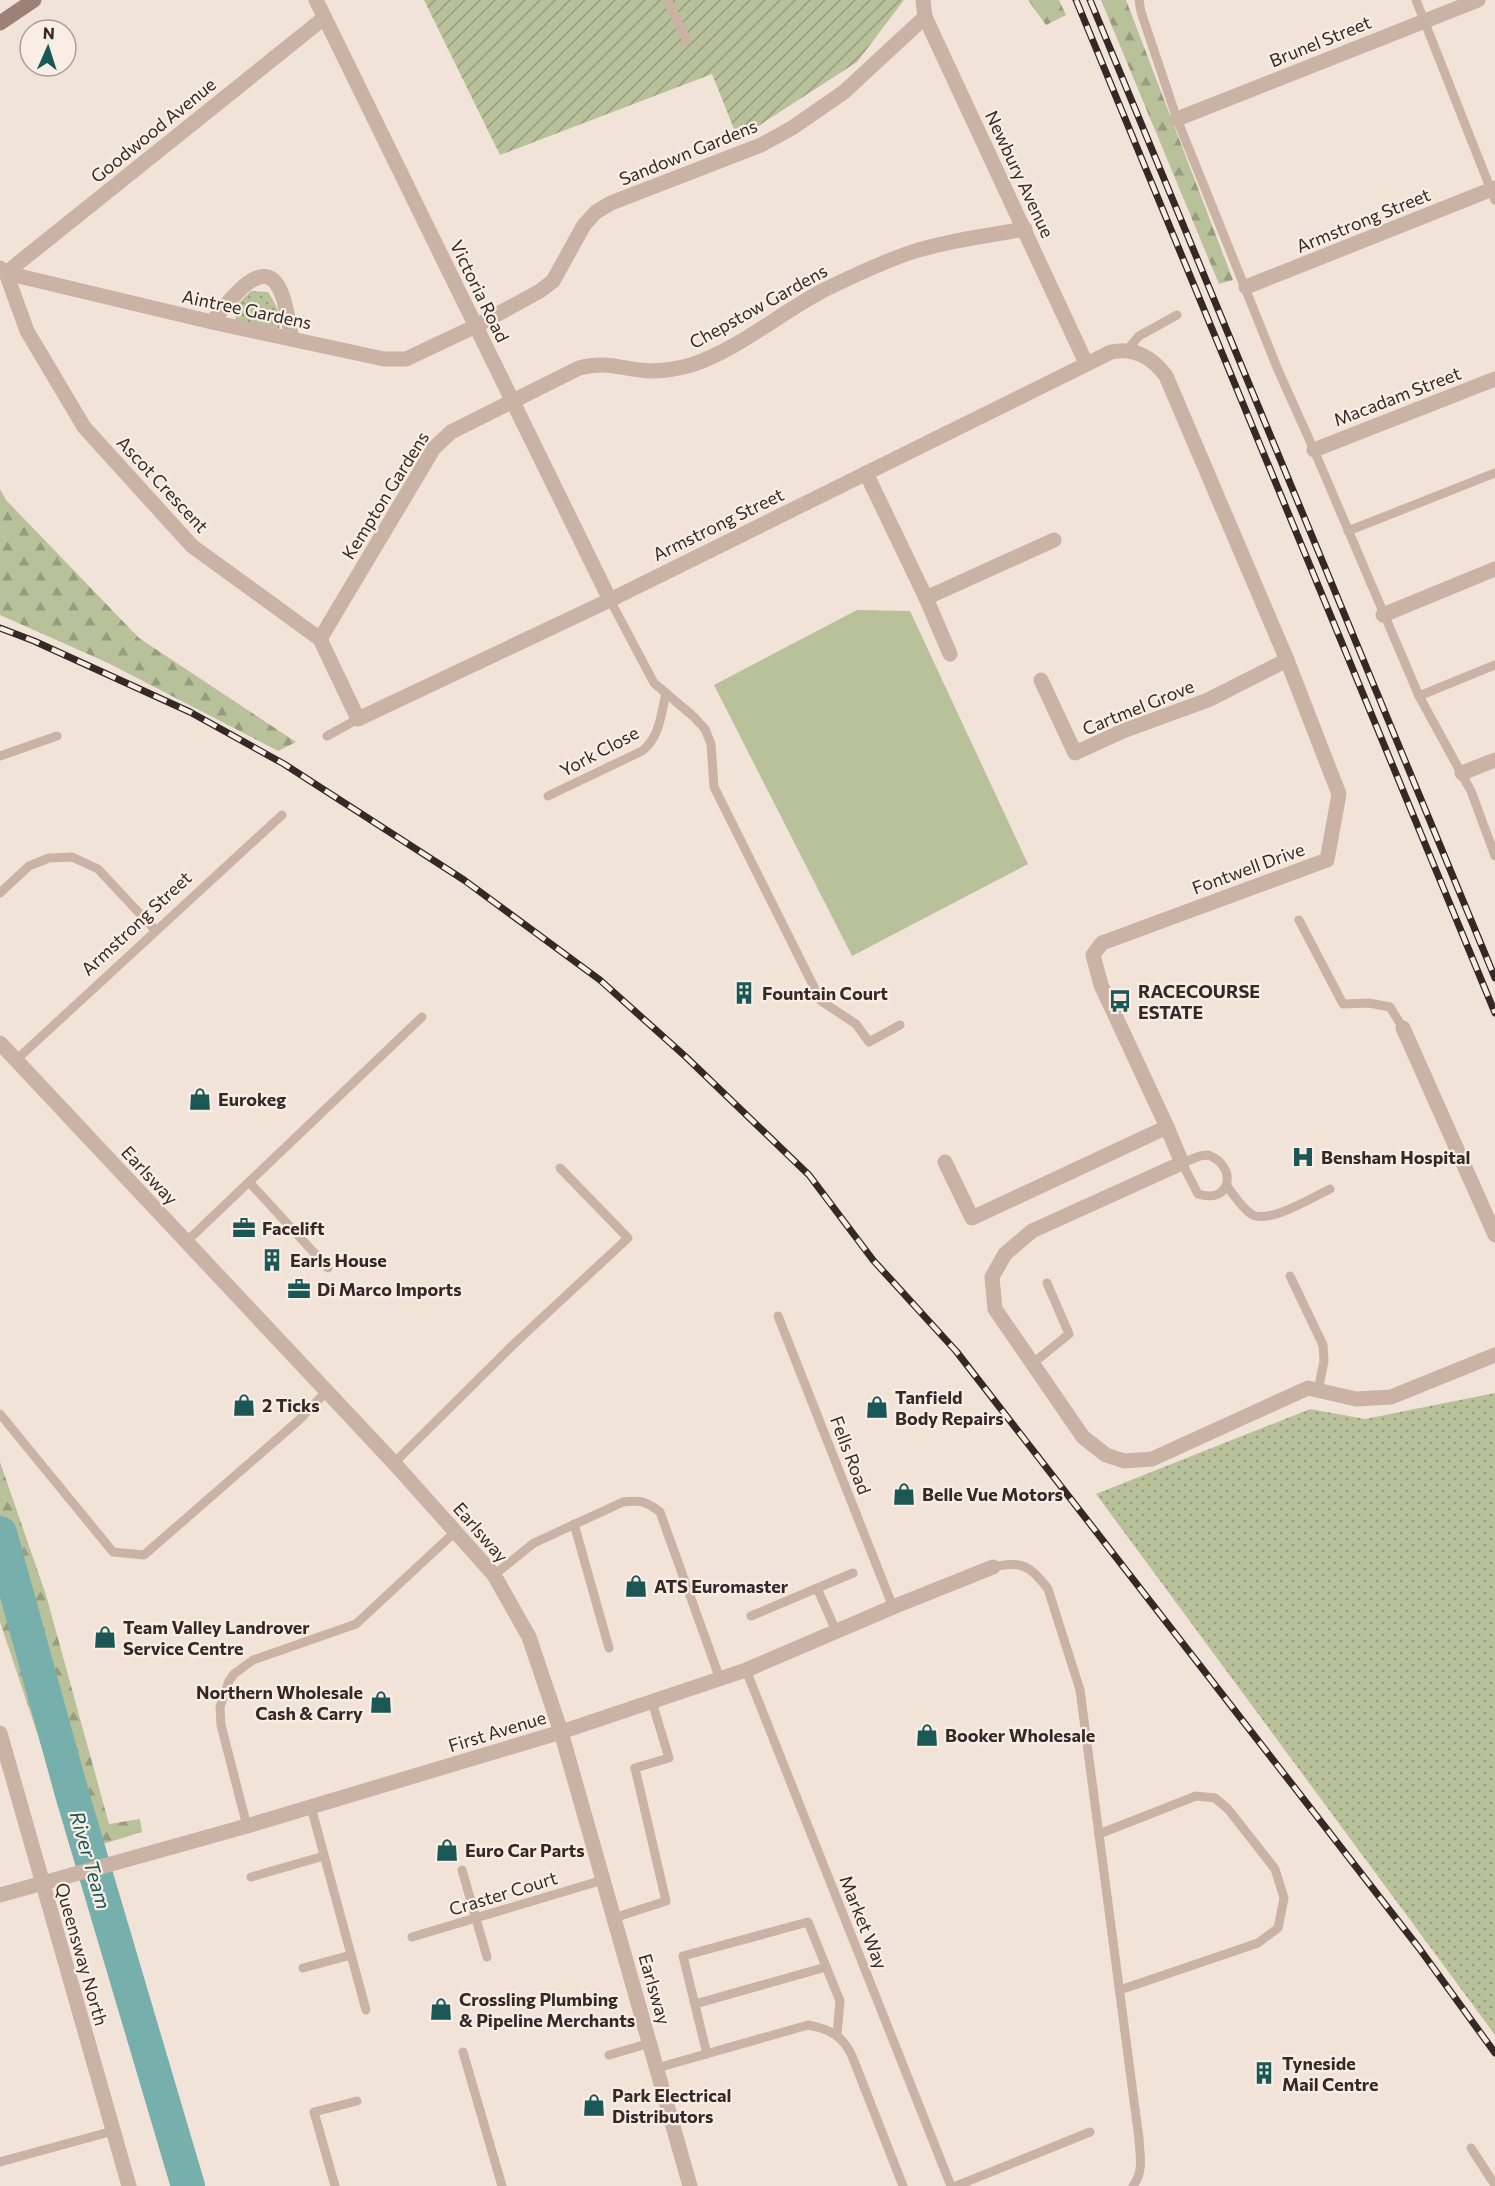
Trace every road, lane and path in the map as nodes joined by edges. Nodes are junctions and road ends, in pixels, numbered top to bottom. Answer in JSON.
{"nodes":[{"id":1,"x":34,"y":0,"type":"edge"},
{"id":2,"x":316,"y":0,"type":"edge"},
{"id":3,"x":667,"y":0,"type":"edge"},
{"id":4,"x":923,"y":0,"type":"edge"},
{"id":5,"x":1139,"y":0,"type":"edge"},
{"id":6,"x":1416,"y":0,"type":"edge"},
{"id":7,"x":1478,"y":0,"type":"edge"},
{"id":8,"x":925,"y":17,"type":"junction"},
{"id":9,"x":324,"y":18,"type":"junction"},
{"id":10,"x":1425,"y":21,"type":"junction"},
{"id":11,"x":0,"y":23,"type":"edge"},
{"id":12,"x":687,"y":40,"type":"dead end"},
{"id":13,"x":1177,"y":119,"type":"junction"},
{"id":14,"x":1494,"y":193,"type":"edge"},
{"id":15,"x":1025,"y":229,"type":"junction"},
{"id":16,"x":3,"y":271,"type":"edge"},
{"id":17,"x":1246,"y":287,"type":"junction"},
{"id":18,"x":1177,"y":315,"type":"dead end"},
{"id":19,"x":212,"y":322,"type":"junction"},
{"id":20,"x":476,"y":326,"type":"junction"},
{"id":21,"x":292,"y":339,"type":"junction"},
{"id":22,"x":1127,"y":350,"type":"junction"},
{"id":23,"x":1086,"y":363,"type":"junction"},
{"id":24,"x":1495,"y":379,"type":"edge"},
{"id":25,"x":511,"y":400,"type":"junction"},
{"id":26,"x":1314,"y":450,"type":"junction"},
{"id":27,"x":866,"y":472,"type":"junction"},
{"id":28,"x":1495,"y":473,"type":"edge"},
{"id":29,"x":1348,"y":531,"type":"junction"},
{"id":30,"x":1054,"y":540,"type":"dead end"},
{"id":31,"x":1495,"y":569,"type":"edge"},
{"id":32,"x":926,"y":598,"type":"junction"},
{"id":33,"x":610,"y":600,"type":"junction"},
{"id":34,"x":1383,"y":615,"type":"junction"},
{"id":35,"x":320,"y":639,"type":"junction"},
{"id":36,"x":950,"y":654,"type":"dead end"},
{"id":37,"x":1287,"y":660,"type":"junction"},
{"id":38,"x":1495,"y":665,"type":"edge"},
{"id":39,"x":1041,"y":680,"type":"dead end"},
{"id":40,"x":666,"y":693,"type":"junction"},
{"id":41,"x":1419,"y":696,"type":"junction"},
{"id":42,"x":358,"y":719,"type":"junction"},
{"id":43,"x":57,"y":736,"type":"dead end"},
{"id":44,"x":327,"y":736,"type":"dead end"},
{"id":45,"x":0,"y":756,"type":"edge"},
{"id":46,"x":1495,"y":760,"type":"edge"},
{"id":47,"x":1462,"y":773,"type":"junction"},
{"id":48,"x":548,"y":796,"type":"dead end"},
{"id":49,"x":282,"y":815,"type":"dead end"},
{"id":50,"x":1495,"y":856,"type":"edge"},
{"id":51,"x":0,"y":892,"type":"edge"},
{"id":52,"x":1299,"y":920,"type":"dead end"},
{"id":53,"x":156,"y":931,"type":"junction"},
{"id":54,"x":422,"y":1017,"type":"dead end"},
{"id":55,"x":900,"y":1024,"type":"dead end"},
{"id":56,"x":1403,"y":1028,"type":"joint"},
{"id":57,"x":0,"y":1043,"type":"edge"},
{"id":58,"x":16,"y":1060,"type":"junction"},
{"id":59,"x":1167,"y":1126,"type":"junction"},
{"id":60,"x":945,"y":1162,"type":"dead end"},
{"id":61,"x":1182,"y":1163,"type":"junction"},
{"id":62,"x":560,"y":1168,"type":"dead end"},
{"id":63,"x":249,"y":1182,"type":"junction"},
{"id":64,"x":1226,"y":1185,"type":"junction"},
{"id":65,"x":1330,"y":1189,"type":"dead end"},
{"id":66,"x":1495,"y":1235,"type":"edge"},
{"id":67,"x":186,"y":1242,"type":"junction"},
{"id":68,"x":328,"y":1268,"type":"dead end"},
{"id":69,"x":1290,"y":1276,"type":"dead end"},
{"id":70,"x":1047,"y":1283,"type":"dead end"},
{"id":71,"x":778,"y":1316,"type":"dead end"},
{"id":72,"x":1495,"y":1354,"type":"edge"},
{"id":73,"x":1032,"y":1364,"type":"junction"},
{"id":74,"x":327,"y":1391,"type":"junction"},
{"id":75,"x":1318,"y":1391,"type":"junction"},
{"id":76,"x":0,"y":1414,"type":"edge"},
{"id":77,"x":394,"y":1463,"type":"junction"},
{"id":78,"x":574,"y":1524,"type":"junction"},
{"id":79,"x":455,"y":1532,"type":"junction"},
{"id":80,"x":993,"y":1567,"type":"joint"},
{"id":81,"x":853,"y":1573,"type":"dead end"},
{"id":82,"x":494,"y":1575,"type":"junction"},
{"id":83,"x":817,"y":1588,"type":"junction"},
{"id":84,"x":893,"y":1607,"type":"junction"},
{"id":85,"x":751,"y":1616,"type":"dead end"},
{"id":86,"x":836,"y":1631,"type":"junction"},
{"id":87,"x":609,"y":1648,"type":"dead end"},
{"id":88,"x":746,"y":1670,"type":"junction"},
{"id":89,"x":720,"y":1679,"type":"junction"},
{"id":90,"x":652,"y":1702,"type":"junction"},
{"id":91,"x":561,"y":1732,"type":"junction"},
{"id":92,"x":0,"y":1733,"type":"edge"},
{"id":93,"x":311,"y":1807,"type":"junction"},
{"id":94,"x":247,"y":1826,"type":"junction"},
{"id":95,"x":1099,"y":1834,"type":"junction"},
{"id":96,"x":324,"y":1856,"type":"junction"},
{"id":97,"x":462,"y":1870,"type":"dead end"},
{"id":98,"x":250,"y":1877,"type":"dead end"},
{"id":99,"x":603,"y":1880,"type":"junction"},
{"id":100,"x":42,"y":1884,"type":"junction"},
{"id":101,"x":0,"y":1895,"type":"edge"},
{"id":102,"x":477,"y":1918,"type":"junction"},
{"id":103,"x":614,"y":1918,"type":"junction"},
{"id":104,"x":412,"y":1937,"type":"dead end"},
{"id":105,"x":351,"y":1955,"type":"junction"},
{"id":106,"x":487,"y":1957,"type":"dead end"},
{"id":107,"x":826,"y":1967,"type":"junction"},
{"id":108,"x":303,"y":1968,"type":"dead end"},
{"id":109,"x":1120,"y":1990,"type":"junction"},
{"id":110,"x":695,"y":2004,"type":"junction"},
{"id":111,"x":366,"y":2010,"type":"dead end"},
{"id":112,"x":837,"y":2034,"type":"junction"},
{"id":113,"x":650,"y":2043,"type":"junction"},
{"id":114,"x":463,"y":2052,"type":"dead end"},
{"id":115,"x":707,"y":2054,"type":"junction"},
{"id":116,"x":609,"y":2055,"type":"dead end"},
{"id":117,"x":657,"y":2068,"type":"junction"},
{"id":118,"x":357,"y":2101,"type":"dead end"},
{"id":119,"x":113,"y":2130,"type":"junction"},
{"id":120,"x":1090,"y":2132,"type":"dead end"},
{"id":121,"x":1471,"y":2148,"type":"dead end"},
{"id":122,"x":0,"y":2162,"type":"edge"},
{"id":123,"x":1495,"y":2185,"type":"edge"},
{"id":124,"x":129,"y":2186,"type":"edge"},
{"id":125,"x":335,"y":2186,"type":"edge"},
{"id":126,"x":502,"y":2186,"type":"edge"},
{"id":127,"x":690,"y":2186,"type":"edge"},
{"id":128,"x":903,"y":2186,"type":"edge"},
{"id":129,"x":951,"y":2186,"type":"edge"},
{"id":130,"x":956,"y":2186,"type":"edge"},
{"id":131,"x":1133,"y":2186,"type":"edge"}],
"edges":[{"from":1,"to":11,"type":"main road"},
{"from":2,"to":9,"type":"street","name":"Victoria Road"},
{"from":3,"to":12,"type":"lane"},
{"from":4,"to":8,"type":"street","name":"Newbury Avenue"},
{"from":5,"to":13,"type":"lane"},
{"from":6,"to":10,"type":"lane"},
{"from":7,"to":10,"type":"street","name":"Brunel Street"},
{"from":8,"to":15,"type":"street","name":"Newbury Avenue"},
{"from":8,"to":20,"type":"street","name":"Sandown Gardens"},
{"from":9,"to":16,"type":"street","name":"Goodwood Avenue"},
{"from":9,"to":20,"type":"street","name":"Victoria Road"},
{"from":10,"to":13,"type":"street","name":"Brunel Street"},
{"from":10,"to":14,"type":"lane"},
{"from":13,"to":17,"type":"lane"},
{"from":14,"to":17,"type":"street","name":"Armstrong Street"},
{"from":15,"to":23,"type":"street","name":"Newbury Avenue"},
{"from":15,"to":25,"type":"street","name":"Chepstow Gardens"},
{"from":16,"to":19,"type":"street","name":"Aintree Gardens"},
{"from":16,"to":35,"type":"street","name":"Ascot Crescent"},
{"from":17,"to":26,"type":"lane"},
{"from":18,"to":22,"type":"lane"},
{"from":19,"to":21,"type":"street","name":"Aintree Gardens"},
{"from":19,"to":21,"type":"street"},
{"from":20,"to":21,"type":"street","name":"Aintree Gardens"},
{"from":20,"to":25,"type":"street","name":"Victoria Road"},
{"from":22,"to":23,"type":"street","name":"Armstrong Street"},
{"from":22,"to":37,"type":"street","name":"Fontwell Drive"},
{"from":23,"to":27,"type":"street","name":"Armstrong Street"},
{"from":24,"to":26,"type":"street","name":"Macadam Street"},
{"from":25,"to":33,"type":"street","name":"Victoria Road"},
{"from":25,"to":35,"type":"street","name":"Kempton Gardens"},
{"from":26,"to":29,"type":"lane"},
{"from":27,"to":32,"type":"street"},
{"from":27,"to":33,"type":"street","name":"Armstrong Street"},
{"from":28,"to":29,"type":"lane"},
{"from":29,"to":34,"type":"lane"},
{"from":30,"to":32,"type":"street"},
{"from":31,"to":34,"type":"street"},
{"from":32,"to":36,"type":"street"},
{"from":33,"to":40,"type":"lane"},
{"from":33,"to":42,"type":"street","name":"Armstrong Street"},
{"from":34,"to":41,"type":"lane"},
{"from":35,"to":42,"type":"street","name":"Ascot Crescent"},
{"from":37,"to":39,"type":"street","name":"Cartmel Grove"},
{"from":37,"to":59,"type":"street","name":"Fontwell Drive"},
{"from":38,"to":41,"type":"lane"},
{"from":40,"to":48,"type":"lane","name":"York Close"},
{"from":40,"to":55,"type":"lane"},
{"from":41,"to":47,"type":"lane"},
{"from":42,"to":44,"type":"lane","name":"Armstrong Street"},
{"from":43,"to":45,"type":"lane"},
{"from":46,"to":47,"type":"street"},
{"from":47,"to":50,"type":"lane"},
{"from":49,"to":53,"type":"lane","name":"Armstrong Street"},
{"from":51,"to":53,"type":"lane"},
{"from":52,"to":56,"type":"lane"},
{"from":53,"to":58,"type":"lane","name":"Armstrong Street"},
{"from":54,"to":63,"type":"lane"},
{"from":56,"to":66,"type":"street"},
{"from":57,"to":58,"type":"street","name":"Earlsway"},
{"from":58,"to":67,"type":"street","name":"Earlsway"},
{"from":59,"to":60,"type":"street"},
{"from":59,"to":61,"type":"street"},
{"from":61,"to":64,"type":"lane"},
{"from":61,"to":64,"type":"lane"},
{"from":61,"to":73,"type":"street"},
{"from":62,"to":77,"type":"lane"},
{"from":63,"to":67,"type":"lane"},
{"from":63,"to":68,"type":"lane"},
{"from":64,"to":65,"type":"lane"},
{"from":67,"to":74,"type":"street","name":"Earlsway"},
{"from":69,"to":75,"type":"lane"},
{"from":70,"to":73,"type":"lane"},
{"from":71,"to":84,"type":"lane","name":"Fells Road"},
{"from":72,"to":75,"type":"street"},
{"from":73,"to":75,"type":"street"},
{"from":74,"to":76,"type":"lane"},
{"from":74,"to":77,"type":"street","name":"Earlsway"},
{"from":77,"to":79,"type":"street","name":"Earlsway"},
{"from":78,"to":82,"type":"lane"},
{"from":78,"to":87,"type":"lane"},
{"from":78,"to":89,"type":"lane"},
{"from":79,"to":82,"type":"street","name":"Earlsway"},
{"from":79,"to":94,"type":"lane"},
{"from":80,"to":84,"type":"street","name":"First Avenue"},
{"from":80,"to":95,"type":"lane"},
{"from":81,"to":83,"type":"lane"},
{"from":82,"to":91,"type":"street","name":"Earlsway"},
{"from":83,"to":85,"type":"lane"},
{"from":83,"to":86,"type":"lane"},
{"from":84,"to":86,"type":"street","name":"First Avenue"},
{"from":86,"to":88,"type":"street","name":"First Avenue"},
{"from":88,"to":89,"type":"street","name":"First Avenue"},
{"from":88,"to":129,"type":"lane","name":"Market Way"},
{"from":89,"to":90,"type":"street","name":"First Avenue"},
{"from":90,"to":91,"type":"street","name":"First Avenue"},
{"from":90,"to":103,"type":"lane"},
{"from":91,"to":93,"type":"street","name":"First Avenue"},
{"from":91,"to":99,"type":"street","name":"Earlsway"},
{"from":92,"to":100,"type":"street","name":"Queensway North"},
{"from":93,"to":94,"type":"street","name":"First Avenue"},
{"from":93,"to":96,"type":"lane"},
{"from":94,"to":100,"type":"street","name":"First Avenue"},
{"from":95,"to":109,"type":"lane"},
{"from":95,"to":109,"type":"lane"},
{"from":96,"to":98,"type":"lane"},
{"from":96,"to":105,"type":"lane"},
{"from":97,"to":102,"type":"lane"},
{"from":99,"to":102,"type":"lane","name":"Craster Court"},
{"from":99,"to":103,"type":"street","name":"Earlsway"},
{"from":100,"to":101,"type":"street","name":"First Avenue"},
{"from":100,"to":119,"type":"street","name":"Queensway North"},
{"from":102,"to":104,"type":"lane","name":"Craster Court"},
{"from":102,"to":106,"type":"lane"},
{"from":103,"to":113,"type":"street","name":"Earlsway"},
{"from":105,"to":108,"type":"lane"},
{"from":105,"to":111,"type":"lane"},
{"from":107,"to":110,"type":"lane"},
{"from":107,"to":110,"type":"lane"},
{"from":107,"to":112,"type":"lane"},
{"from":109,"to":131,"type":"lane"},
{"from":110,"to":115,"type":"lane"},
{"from":112,"to":115,"type":"lane"},
{"from":112,"to":128,"type":"lane"},
{"from":113,"to":116,"type":"lane"},
{"from":113,"to":117,"type":"street","name":"Earlsway"},
{"from":114,"to":126,"type":"lane"},
{"from":115,"to":117,"type":"lane"},
{"from":117,"to":127,"type":"street","name":"Earlsway"},
{"from":118,"to":125,"type":"lane"},
{"from":119,"to":122,"type":"lane"},
{"from":119,"to":124,"type":"street","name":"Queensway North"},
{"from":120,"to":130,"type":"lane"},
{"from":121,"to":123,"type":"lane"}]}
